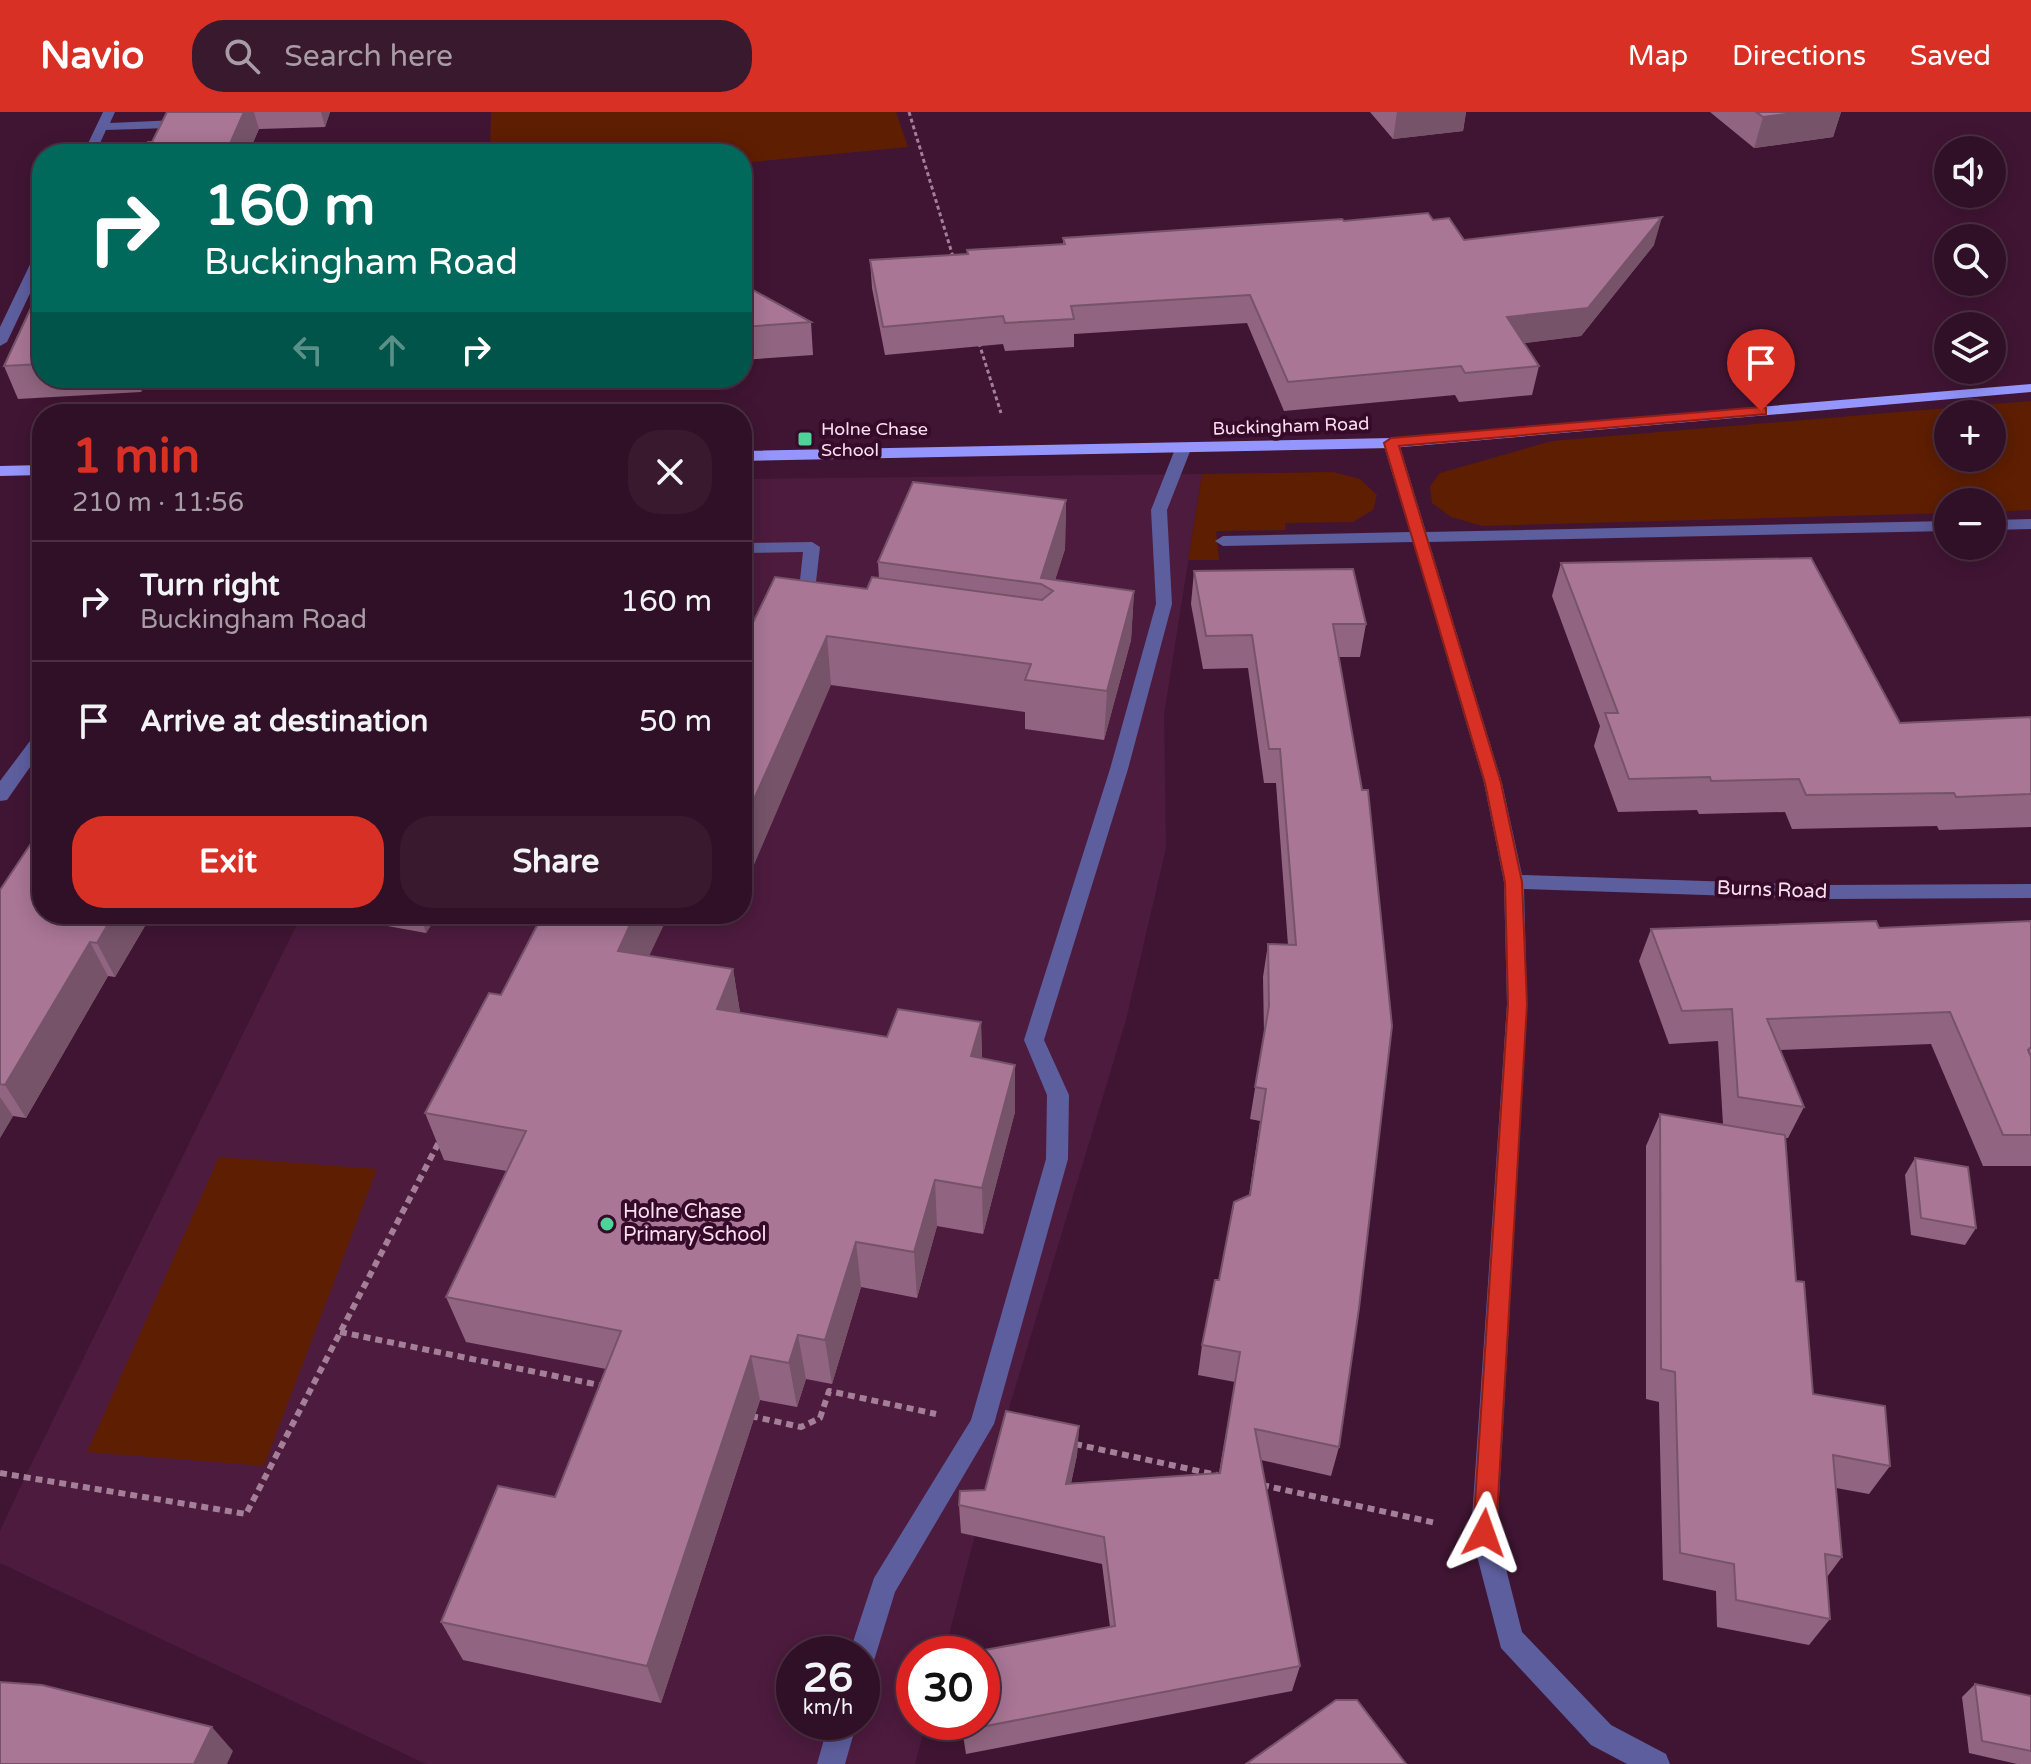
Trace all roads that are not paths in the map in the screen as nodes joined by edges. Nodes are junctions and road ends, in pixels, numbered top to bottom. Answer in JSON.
{"nodes":[{"id":1,"x":109,"y":112,"type":"edge"},
{"id":2,"x":223,"y":112,"type":"edge"},
{"id":3,"x":102,"y":127,"type":"junction"},
{"id":4,"x":94,"y":144,"type":"edge"},
{"id":5,"x":32,"y":275,"type":"edge"},
{"id":6,"x":18,"y":305,"type":"junction"},
{"id":7,"x":0,"y":306,"type":"edge"},
{"id":8,"x":0,"y":342,"type":"edge"},
{"id":9,"x":2031,"y":388,"type":"edge"},
{"id":10,"x":1391,"y":443,"type":"junction"},
{"id":11,"x":1183,"y":449,"type":"junction"},
{"id":12,"x":752,"y":456,"type":"edge"},
{"id":13,"x":32,"y":470,"type":"edge"},
{"id":14,"x":0,"y":471,"type":"edge"},
{"id":15,"x":2031,"y":524,"type":"edge"},
{"id":16,"x":2006,"y":525,"type":"edge"},
{"id":17,"x":1934,"y":526,"type":"edge"},
{"id":18,"x":1421,"y":538,"type":"junction"},
{"id":19,"x":1223,"y":541,"type":"dead end"},
{"id":20,"x":752,"y":548,"type":"edge"},
{"id":21,"x":821,"y":611,"type":"edge"},
{"id":22,"x":32,"y":751,"type":"edge"},
{"id":23,"x":0,"y":795,"type":"edge"},
{"id":24,"x":1514,"y":882,"type":"junction"},
{"id":25,"x":2031,"y":891,"type":"edge"},
{"id":26,"x":868,"y":1636,"type":"edge"},
{"id":27,"x":838,"y":1740,"type":"edge"},
{"id":28,"x":831,"y":1764,"type":"edge"},
{"id":29,"x":1656,"y":1764,"type":"edge"}],
"edges":[{"from":1,"to":3,"type":"street"},
{"from":2,"to":3,"type":"street"},
{"from":3,"to":4,"type":"street"},
{"from":5,"to":6,"type":"street"},
{"from":6,"to":7,"type":"street"},
{"from":6,"to":8,"type":"street"},
{"from":9,"to":10,"type":"main road","name":"Buckingham Road"},
{"from":10,"to":11,"type":"main road","name":"Buckingham Road"},
{"from":10,"to":18,"type":"street"},
{"from":11,"to":12,"type":"main road","name":"Buckingham Road"},
{"from":11,"to":26,"type":"street"},
{"from":13,"to":14,"type":"main road"},
{"from":15,"to":16,"type":"street"},
{"from":17,"to":18,"type":"street"},
{"from":18,"to":19,"type":"street"},
{"from":18,"to":24,"type":"street"},
{"from":20,"to":21,"type":"street"},
{"from":22,"to":23,"type":"street"},
{"from":24,"to":25,"type":"street","name":"Burns Road"},
{"from":24,"to":29,"type":"street"},
{"from":27,"to":28,"type":"street"}]}
